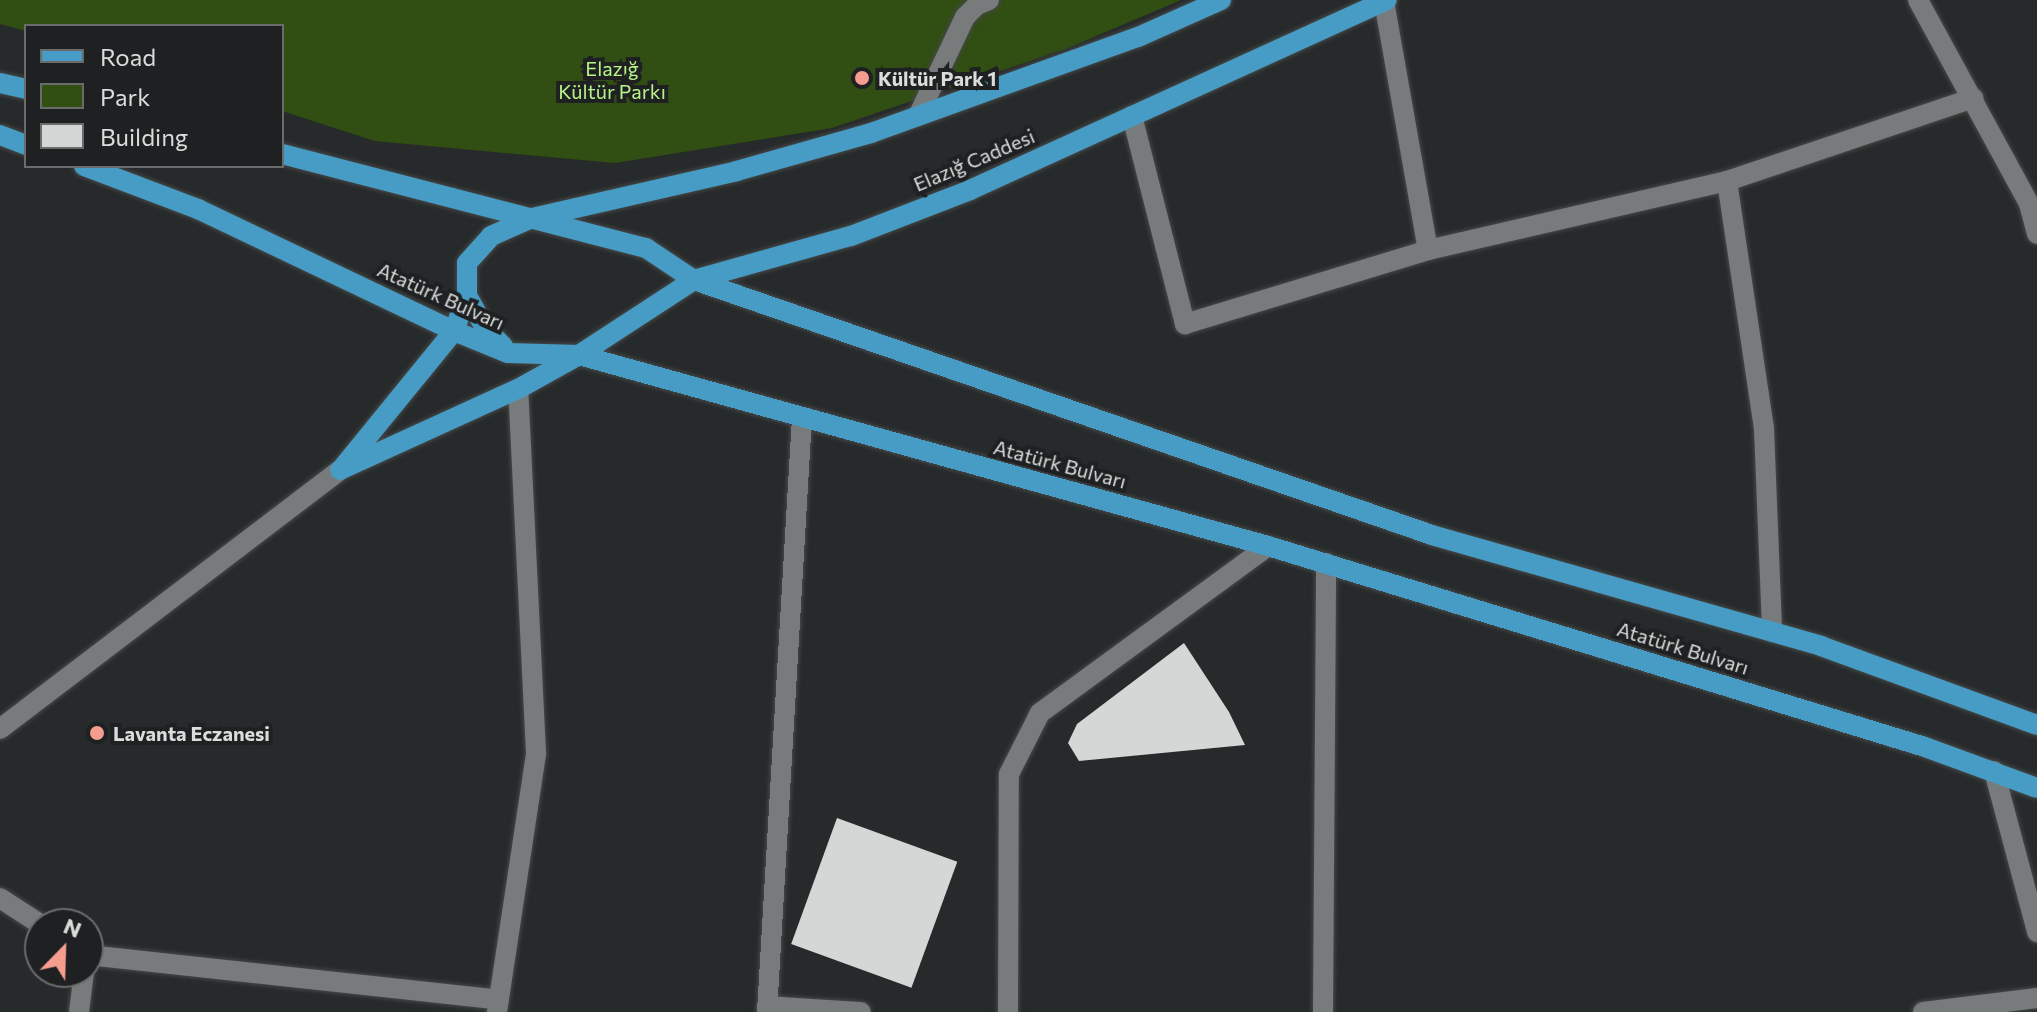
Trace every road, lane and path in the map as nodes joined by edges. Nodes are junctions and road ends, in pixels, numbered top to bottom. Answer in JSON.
{"nodes":[{"id":1,"x":989,"y":0,"type":"edge"},
{"id":2,"x":1221,"y":0,"type":"edge"},
{"id":3,"x":1918,"y":0,"type":"edge"},
{"id":4,"x":1386,"y":1,"type":"edge"},
{"id":5,"x":0,"y":83,"type":"edge"},
{"id":6,"x":24,"y":89,"type":"edge"},
{"id":7,"x":1973,"y":98,"type":"junction"},
{"id":8,"x":918,"y":116,"type":"junction"},
{"id":9,"x":1132,"y":116,"type":"junction"},
{"id":10,"x":0,"y":135,"type":"edge"},
{"id":11,"x":24,"y":144,"type":"edge"},
{"id":12,"x":284,"y":155,"type":"edge"},
{"id":13,"x":89,"y":168,"type":"edge"},
{"id":14,"x":1727,"y":181,"type":"junction"},
{"id":15,"x":532,"y":218,"type":"junction"},
{"id":16,"x":2037,"y":234,"type":"edge"},
{"id":17,"x":1428,"y":250,"type":"junction"},
{"id":18,"x":694,"y":280,"type":"junction"},
{"id":19,"x":467,"y":296,"type":"junction"},
{"id":20,"x":454,"y":331,"type":"junction"},
{"id":21,"x":508,"y":353,"type":"junction"},
{"id":22,"x":579,"y":355,"type":"junction"},
{"id":23,"x":518,"y":389,"type":"junction"},
{"id":24,"x":802,"y":418,"type":"junction"},
{"id":25,"x":340,"y":470,"type":"junction"},
{"id":26,"x":1268,"y":546,"type":"junction"},
{"id":27,"x":1326,"y":563,"type":"junction"},
{"id":28,"x":1772,"y":632,"type":"junction"},
{"id":29,"x":2037,"y":725,"type":"edge"},
{"id":30,"x":0,"y":729,"type":"edge"},
{"id":31,"x":1994,"y":771,"type":"junction"},
{"id":32,"x":2037,"y":788,"type":"edge"},
{"id":33,"x":0,"y":898,"type":"edge"},
{"id":34,"x":24,"y":914,"type":"edge"},
{"id":35,"x":2037,"y":932,"type":"edge"},
{"id":36,"x":104,"y":957,"type":"edge"},
{"id":37,"x":82,"y":988,"type":"edge"},
{"id":38,"x":2037,"y":998,"type":"edge"},
{"id":39,"x":498,"y":1006,"type":"edge"},
{"id":40,"x":767,"y":1009,"type":"edge"},
{"id":41,"x":79,"y":1012,"type":"edge"},
{"id":42,"x":861,"y":1012,"type":"edge"},
{"id":43,"x":1008,"y":1012,"type":"edge"},
{"id":44,"x":1323,"y":1012,"type":"edge"},
{"id":45,"x":1923,"y":1012,"type":"edge"}],
"edges":[{"from":1,"to":8,"type":"street"},
{"from":2,"to":8,"type":"main road"},
{"from":3,"to":7,"type":"street"},
{"from":4,"to":9,"type":"main road","name":"Elazığ Caddesi"},
{"from":4,"to":17,"type":"street"},
{"from":5,"to":6,"type":"main road"},
{"from":7,"to":14,"type":"street"},
{"from":7,"to":16,"type":"street"},
{"from":8,"to":15,"type":"main road"},
{"from":9,"to":17,"type":"street"},
{"from":9,"to":18,"type":"main road","name":"Elazığ Caddesi"},
{"from":10,"to":11,"type":"main road"},
{"from":12,"to":15,"type":"main road","name":"Atatürk Bulvarı"},
{"from":13,"to":20,"type":"main road","name":"Atatürk Bulvarı"},
{"from":14,"to":17,"type":"street"},
{"from":14,"to":28,"type":"street"},
{"from":15,"to":18,"type":"main road","name":"Atatürk Bulvarı"},
{"from":15,"to":19,"type":"main road"},
{"from":18,"to":22,"type":"main road","name":"Elazığ Caddesi"},
{"from":18,"to":28,"type":"main road","name":"Atatürk Bulvarı"},
{"from":19,"to":20,"type":"main road"},
{"from":19,"to":21,"type":"main road"},
{"from":20,"to":21,"type":"main road","name":"Atatürk Bulvarı"},
{"from":20,"to":25,"type":"main road"},
{"from":21,"to":22,"type":"main road","name":"Atatürk Bulvarı"},
{"from":22,"to":23,"type":"main road","name":"Elazığ Caddesi"},
{"from":22,"to":24,"type":"main road","name":"Atatürk Bulvarı"},
{"from":23,"to":25,"type":"main road","name":"Elazığ Caddesi"},
{"from":23,"to":39,"type":"street"},
{"from":24,"to":26,"type":"main road","name":"Atatürk Bulvarı"},
{"from":24,"to":40,"type":"street"},
{"from":25,"to":30,"type":"street"},
{"from":26,"to":27,"type":"main road","name":"Atatürk Bulvarı"},
{"from":26,"to":43,"type":"street"},
{"from":27,"to":31,"type":"main road","name":"Atatürk Bulvarı"},
{"from":27,"to":44,"type":"street"},
{"from":28,"to":29,"type":"main road","name":"Atatürk Bulvarı"},
{"from":31,"to":32,"type":"main road","name":"Atatürk Bulvarı"},
{"from":31,"to":35,"type":"street"},
{"from":33,"to":34,"type":"street"},
{"from":36,"to":39,"type":"street"},
{"from":37,"to":41,"type":"street"},
{"from":38,"to":45,"type":"street"},
{"from":40,"to":42,"type":"street"}]}
